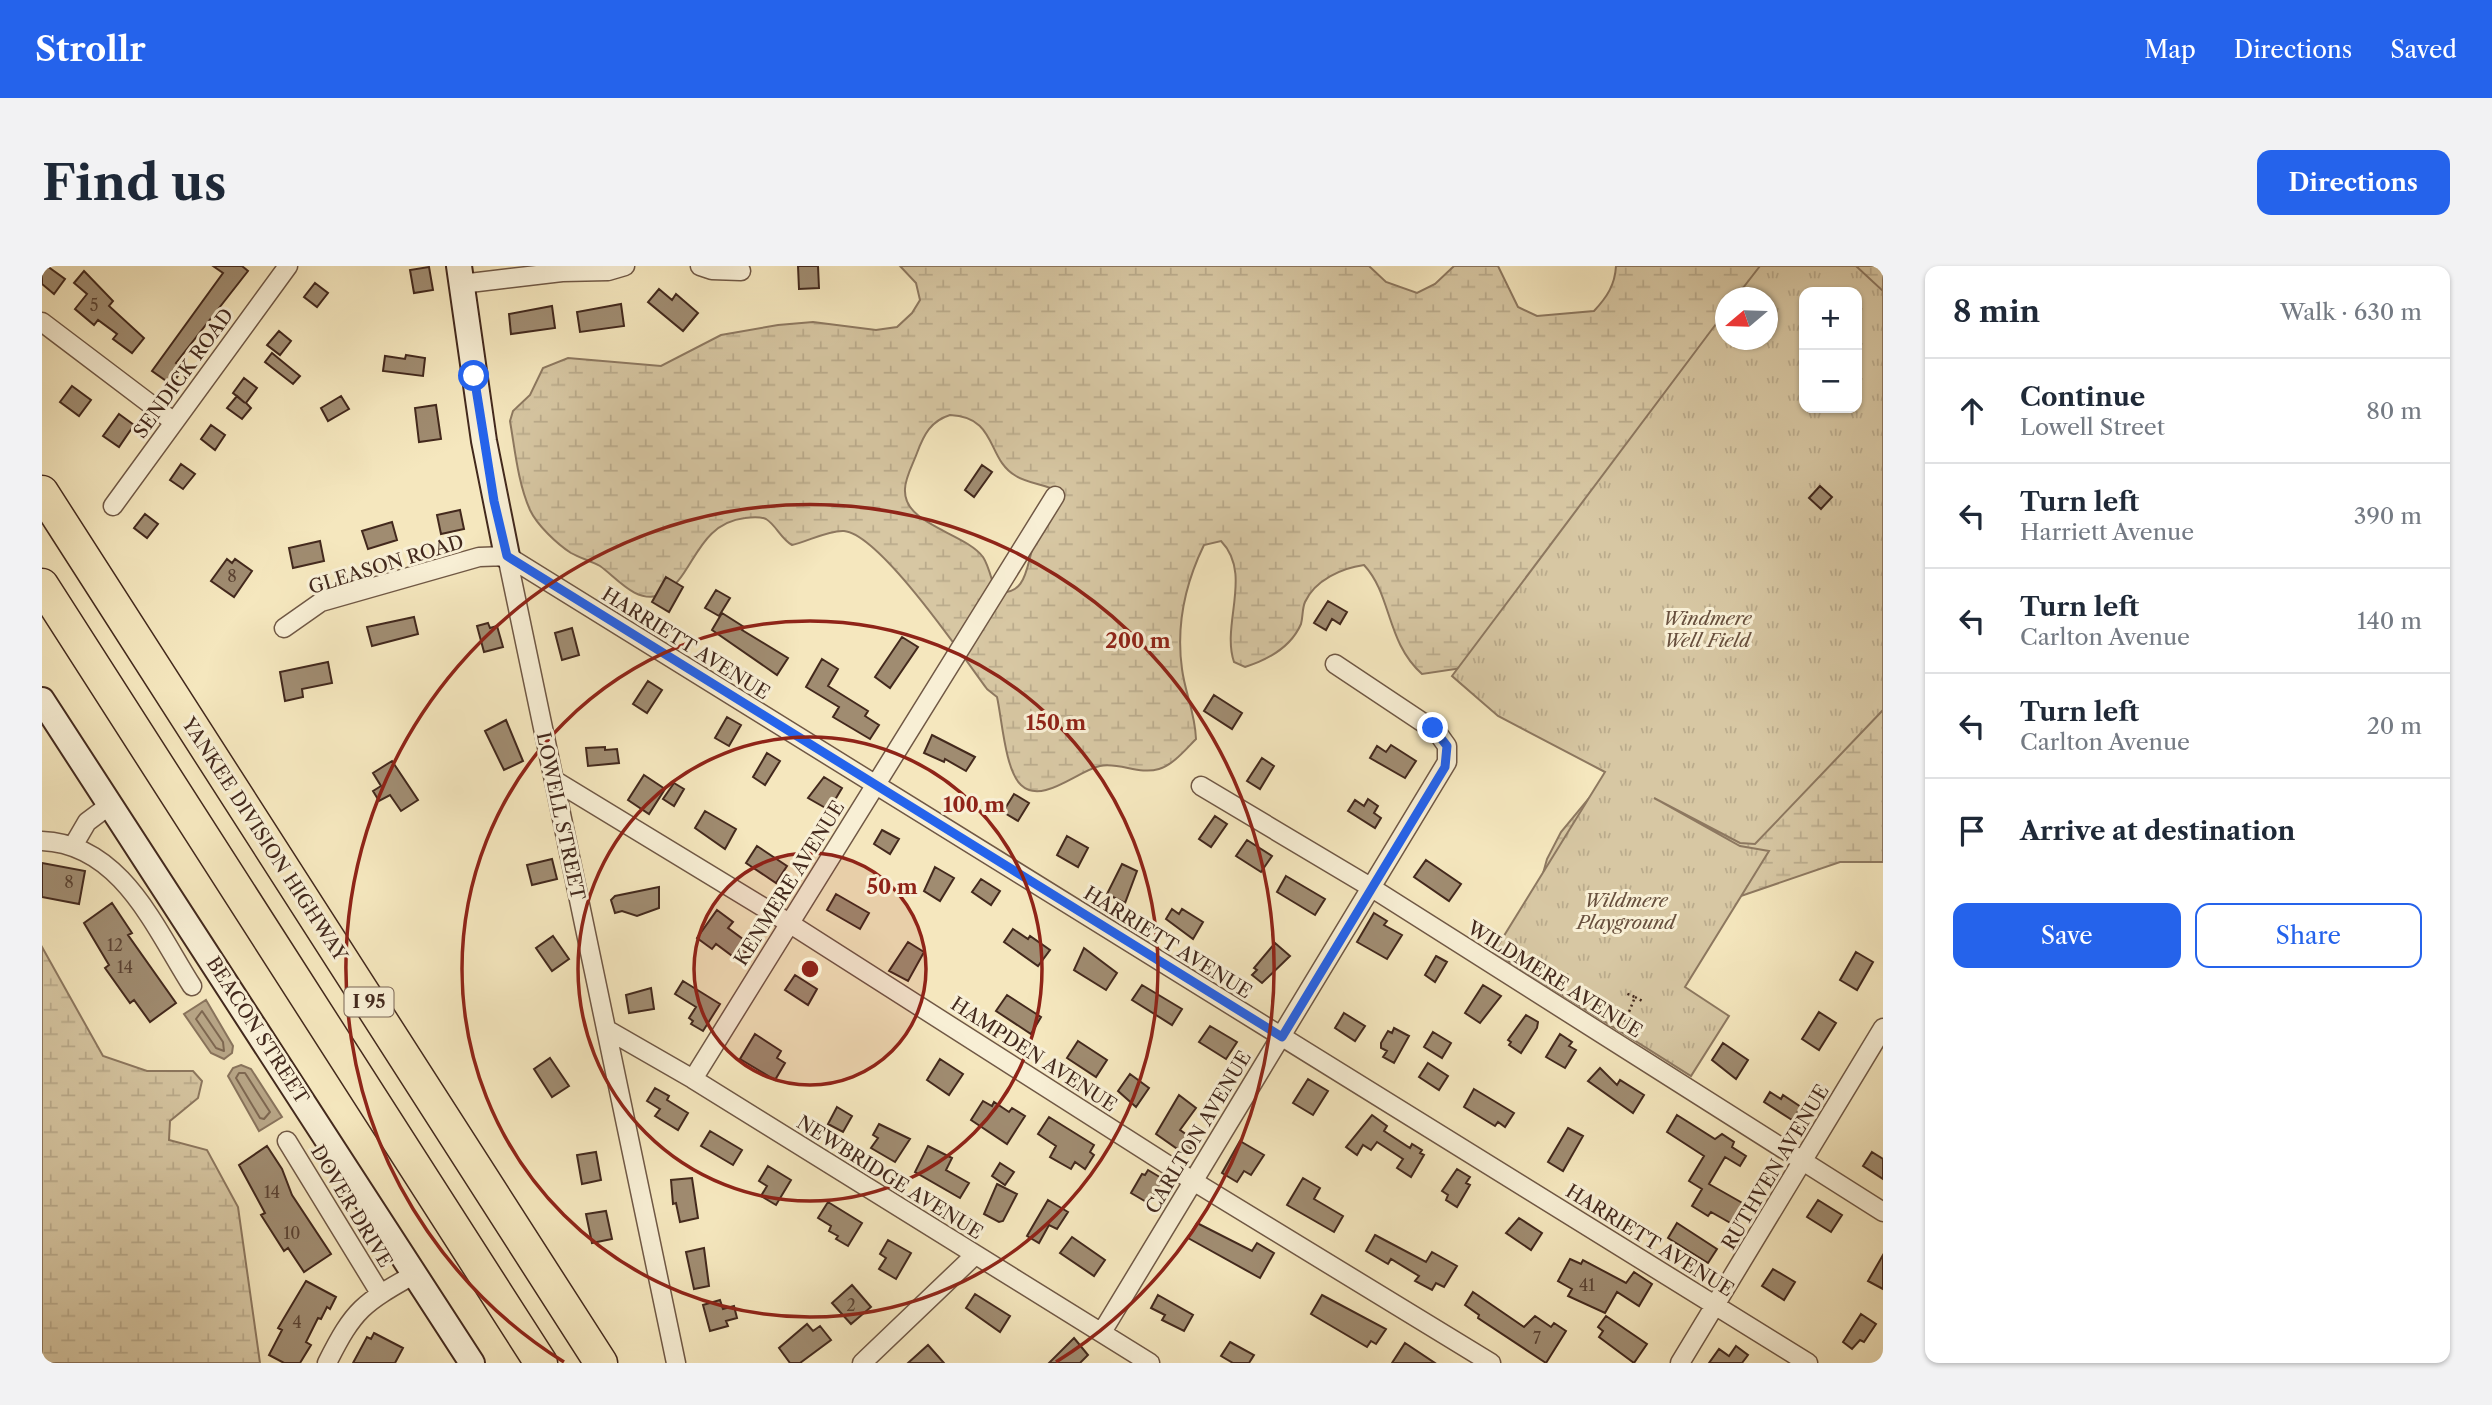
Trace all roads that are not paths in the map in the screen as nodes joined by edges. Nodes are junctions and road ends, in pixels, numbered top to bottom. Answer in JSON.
{"nodes":[{"id":1,"x":287,"y":266,"type":"edge"},
{"id":2,"x":625,"y":266,"type":"edge"},
{"id":3,"x":700,"y":266,"type":"edge"},
{"id":4,"x":741,"y":271,"type":"dead end"},
{"id":5,"x":460,"y":275,"type":"edge"},
{"id":6,"x":42,"y":322,"type":"edge"},
{"id":7,"x":174,"y":422,"type":"junction"},
{"id":8,"x":42,"y":492,"type":"edge"},
{"id":9,"x":1055,"y":496,"type":"dead end"},
{"id":10,"x":113,"y":506,"type":"dead end"},
{"id":11,"x":507,"y":556,"type":"junction"},
{"id":12,"x":42,"y":585,"type":"edge"},
{"id":13,"x":284,"y":628,"type":"dead end"},
{"id":14,"x":1335,"y":664,"type":"dead end"},
{"id":15,"x":42,"y":699,"type":"edge"},
{"id":16,"x":554,"y":780,"type":"junction"},
{"id":17,"x":875,"y":784,"type":"junction"},
{"id":18,"x":1201,"y":786,"type":"dead end"},
{"id":19,"x":111,"y":804,"type":"junction"},
{"id":20,"x":42,"y":841,"type":"edge"},
{"id":21,"x":74,"y":846,"type":"junction"},
{"id":22,"x":1372,"y":888,"type":"junction"},
{"id":23,"x":789,"y":923,"type":"junction"},
{"id":24,"x":192,"y":986,"type":"dead end"},
{"id":25,"x":1883,"y":1028,"type":"edge"},
{"id":26,"x":606,"y":1029,"type":"junction"},
{"id":27,"x":1282,"y":1037,"type":"junction"},
{"id":28,"x":693,"y":1079,"type":"junction"},
{"id":29,"x":287,"y":1141,"type":"dead end"},
{"id":30,"x":1804,"y":1161,"type":"junction"},
{"id":31,"x":1194,"y":1181,"type":"junction"},
{"id":32,"x":1883,"y":1212,"type":"edge"},
{"id":33,"x":975,"y":1255,"type":"junction"},
{"id":34,"x":415,"y":1274,"type":"junction"},
{"id":35,"x":380,"y":1293,"type":"junction"},
{"id":36,"x":1715,"y":1306,"type":"junction"},
{"id":37,"x":1102,"y":1332,"type":"junction"},
{"id":38,"x":596,"y":1355,"type":"edge"},
{"id":39,"x":1138,"y":1360,"type":"edge"},
{"id":40,"x":327,"y":1363,"type":"edge"},
{"id":41,"x":472,"y":1363,"type":"edge"},
{"id":42,"x":541,"y":1363,"type":"edge"},
{"id":43,"x":676,"y":1363,"type":"edge"},
{"id":44,"x":862,"y":1363,"type":"edge"},
{"id":45,"x":1491,"y":1363,"type":"edge"},
{"id":46,"x":1680,"y":1363,"type":"edge"},
{"id":47,"x":1808,"y":1363,"type":"edge"}],
"edges":[{"from":1,"to":7,"type":"street","name":"SENDICK ROAD"},
{"from":2,"to":5,"type":"street"},
{"from":3,"to":4,"type":"street"},
{"from":5,"to":11,"type":"street","name":"LOWELL STREET"},
{"from":6,"to":7,"type":"street"},
{"from":7,"to":10,"type":"street","name":"SENDICK ROAD"},
{"from":8,"to":38,"type":"highway","name":"YANKEE DIVISION HIGHWAY","number":"I 95"},
{"from":9,"to":17,"type":"street","name":"KENMERE AVENUE"},
{"from":11,"to":13,"type":"street","name":"GLEASON ROAD"},
{"from":11,"to":16,"type":"street","name":"LOWELL STREET"},
{"from":11,"to":17,"type":"street","name":"HARRIETT AVENUE"},
{"from":12,"to":42,"type":"highway","number":"I 95"},
{"from":14,"to":22,"type":"street","name":"CARLTON AVENUE"},
{"from":15,"to":19,"type":"street","name":"BEACON STREET"},
{"from":16,"to":23,"type":"street","name":"HAMPDEN AVENUE"},
{"from":16,"to":26,"type":"street","name":"LOWELL STREET"},
{"from":17,"to":23,"type":"street","name":"KENMERE AVENUE"},
{"from":17,"to":27,"type":"street","name":"HARRIETT AVENUE"},
{"from":18,"to":22,"type":"street","name":"WILDMERE AVENUE"},
{"from":19,"to":21,"type":"street"},
{"from":19,"to":34,"type":"street","name":"BEACON STREET"},
{"from":20,"to":21,"type":"street"},
{"from":21,"to":24,"type":"street"},
{"from":22,"to":27,"type":"street","name":"CARLTON AVENUE"},
{"from":22,"to":30,"type":"street","name":"WILDMERE AVENUE"},
{"from":23,"to":28,"type":"street","name":"KENMERE AVENUE"},
{"from":23,"to":31,"type":"street","name":"HAMPDEN AVENUE"},
{"from":25,"to":30,"type":"street","name":"RUTHVEN AVENUE"},
{"from":26,"to":28,"type":"street","name":"NEWBRIDGE AVENUE"},
{"from":26,"to":43,"type":"street","name":"LOWELL STREET"},
{"from":27,"to":31,"type":"street","name":"CARLTON AVENUE"},
{"from":27,"to":36,"type":"street","name":"HARRIETT AVENUE"},
{"from":28,"to":33,"type":"street","name":"NEWBRIDGE AVENUE"},
{"from":29,"to":35,"type":"street","name":"DOVER DRIVE"},
{"from":30,"to":32,"type":"street","name":"WILDMERE AVENUE"},
{"from":30,"to":36,"type":"street","name":"RUTHVEN AVENUE"},
{"from":31,"to":37,"type":"street","name":"CARLTON AVENUE"},
{"from":31,"to":45,"type":"street","name":"HAMPDEN AVENUE"},
{"from":33,"to":37,"type":"street","name":"NEWBRIDGE AVENUE"},
{"from":33,"to":44,"type":"street"},
{"from":34,"to":35,"type":"street","name":"DOVER DRIVE"},
{"from":34,"to":41,"type":"street","name":"BEACON STREET"},
{"from":35,"to":40,"type":"street","name":"DOVER DRIVE"},
{"from":36,"to":46,"type":"street","name":"RUTHVEN AVENUE"},
{"from":36,"to":47,"type":"street","name":"HARRIETT AVENUE"},
{"from":37,"to":39,"type":"street","name":"NEWBRIDGE AVENUE"}]}
